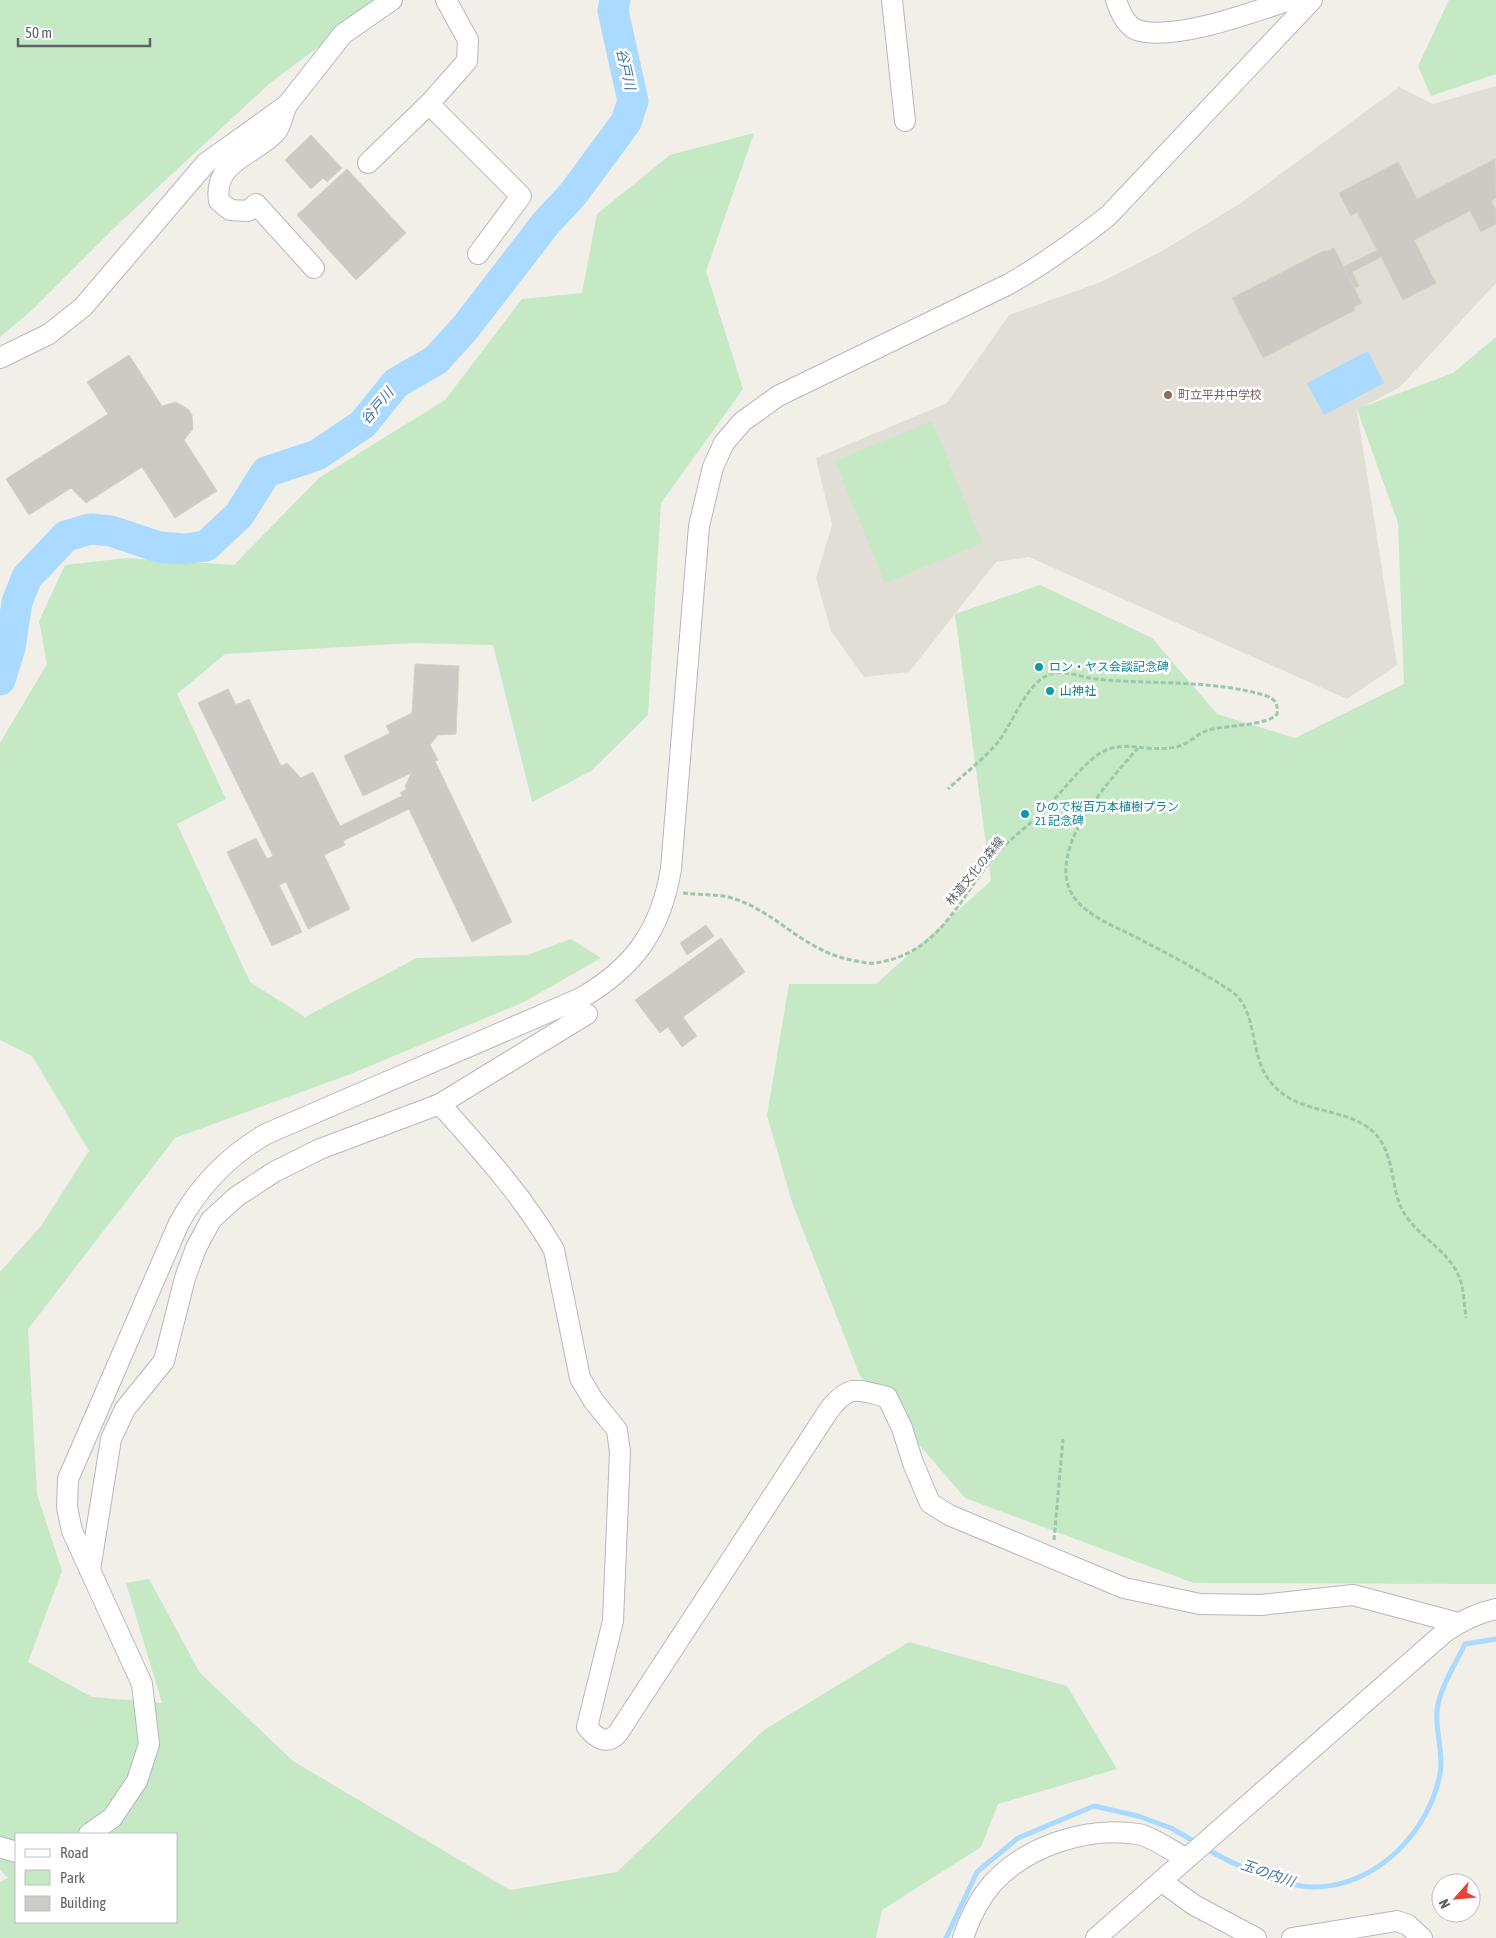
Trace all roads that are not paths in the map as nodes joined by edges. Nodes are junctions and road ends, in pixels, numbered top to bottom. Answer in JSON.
{"nodes":[{"id":1,"x":392,"y":0,"type":"edge"},
{"id":2,"x":446,"y":0,"type":"edge"},
{"id":3,"x":892,"y":0,"type":"edge"},
{"id":4,"x":1116,"y":0,"type":"edge"},
{"id":5,"x":1290,"y":0,"type":"edge"},
{"id":6,"x":1312,"y":0,"type":"edge"},
{"id":7,"x":430,"y":104,"type":"junction"},
{"id":8,"x":287,"y":105,"type":"junction"},
{"id":9,"x":905,"y":121,"type":"dead end"},
{"id":10,"x":368,"y":163,"type":"dead end"},
{"id":11,"x":478,"y":254,"type":"dead end"},
{"id":12,"x":314,"y":268,"type":"dead end"},
{"id":13,"x":0,"y":358,"type":"edge"},
{"id":14,"x":587,"y":1014,"type":"dead end"},
{"id":15,"x":440,"y":1104,"type":"junction"},
{"id":16,"x":90,"y":1570,"type":"junction"},
{"id":17,"x":1496,"y":1609,"type":"edge"},
{"id":18,"x":1458,"y":1623,"type":"junction"},
{"id":19,"x":90,"y":1833,"type":"edge"},
{"id":20,"x":0,"y":1847,"type":"edge"},
{"id":21,"x":15,"y":1852,"type":"edge"},
{"id":22,"x":1189,"y":1856,"type":"junction"},
{"id":23,"x":1160,"y":1881,"type":"junction"},
{"id":24,"x":962,"y":1938,"type":"edge"},
{"id":25,"x":1096,"y":1938,"type":"edge"},
{"id":26,"x":1256,"y":1938,"type":"edge"},
{"id":27,"x":1292,"y":1938,"type":"edge"},
{"id":28,"x":1422,"y":1938,"type":"edge"}],
"edges":[{"from":1,"to":8,"type":"street"},
{"from":2,"to":7,"type":"street"},
{"from":3,"to":9,"type":"street"},
{"from":4,"to":5,"type":"street"},
{"from":6,"to":16,"type":"street"},
{"from":7,"to":10,"type":"street"},
{"from":7,"to":11,"type":"street"},
{"from":8,"to":12,"type":"street"},
{"from":8,"to":13,"type":"street"},
{"from":14,"to":15,"type":"street"},
{"from":15,"to":16,"type":"street"},
{"from":15,"to":18,"type":"street"},
{"from":16,"to":19,"type":"street"},
{"from":17,"to":18,"type":"street"},
{"from":18,"to":22,"type":"street"},
{"from":20,"to":21,"type":"street"},
{"from":22,"to":23,"type":"street"},
{"from":22,"to":24,"type":"street"},
{"from":23,"to":25,"type":"street"},
{"from":23,"to":26,"type":"street"},
{"from":27,"to":28,"type":"street"}]}
